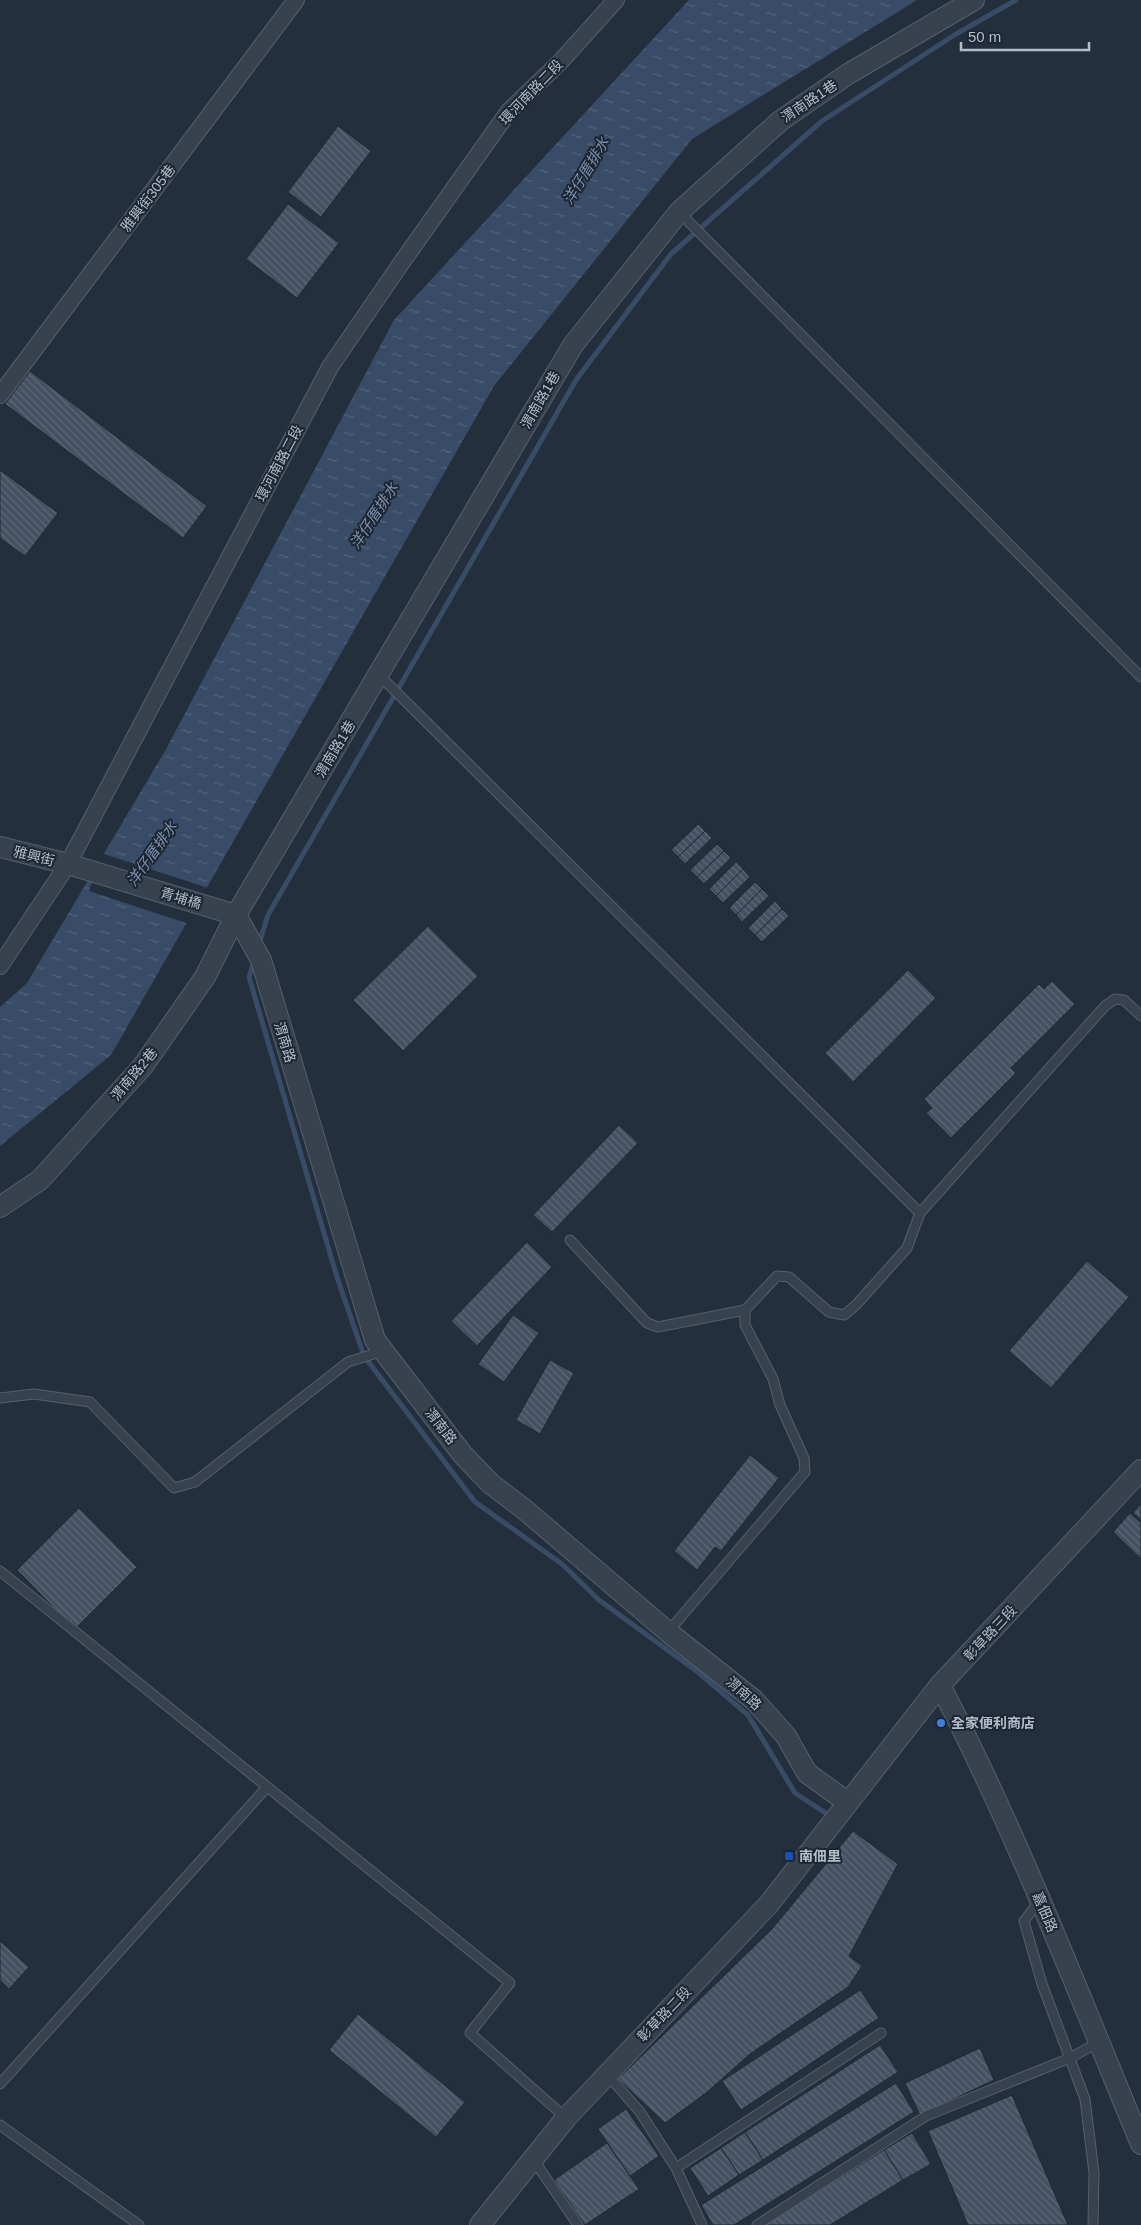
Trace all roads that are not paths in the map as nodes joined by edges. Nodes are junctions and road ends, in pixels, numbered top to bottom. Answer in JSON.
{"nodes":[{"id":1,"x":296,"y":0,"type":"edge"},
{"id":2,"x":616,"y":0,"type":"edge"},
{"id":3,"x":974,"y":0,"type":"edge"},
{"id":4,"x":679,"y":212,"type":"junction"},
{"id":5,"x":0,"y":395,"type":"edge"},
{"id":6,"x":379,"y":675,"type":"junction"},
{"id":7,"x":1141,"y":677,"type":"edge"},
{"id":8,"x":0,"y":847,"type":"edge"},
{"id":9,"x":68,"y":864,"type":"junction"},
{"id":10,"x":236,"y":915,"type":"junction"},
{"id":11,"x":0,"y":966,"type":"edge"},
{"id":12,"x":1141,"y":1016,"type":"edge"},
{"id":13,"x":0,"y":1207,"type":"edge"},
{"id":14,"x":920,"y":1213,"type":"junction"},
{"id":15,"x":570,"y":1240,"type":"dead end"},
{"id":16,"x":745,"y":1310,"type":"junction"},
{"id":17,"x":383,"y":1351,"type":"junction"},
{"id":18,"x":0,"y":1398,"type":"edge"},
{"id":19,"x":1141,"y":1470,"type":"edge"},
{"id":20,"x":0,"y":1571,"type":"edge"},
{"id":21,"x":668,"y":1632,"type":"junction"},
{"id":22,"x":940,"y":1685,"type":"junction"},
{"id":23,"x":267,"y":1787,"type":"junction"},
{"id":24,"x":847,"y":1802,"type":"junction"},
{"id":25,"x":1040,"y":1900,"type":"junction"},
{"id":26,"x":881,"y":2033,"type":"dead end"},
{"id":27,"x":1099,"y":2042,"type":"junction"},
{"id":28,"x":1070,"y":2058,"type":"junction"},
{"id":29,"x":606,"y":2074,"type":"junction"},
{"id":30,"x":0,"y":2084,"type":"edge"},
{"id":31,"x":566,"y":2118,"type":"junction"},
{"id":32,"x":0,"y":2125,"type":"edge"},
{"id":33,"x":1141,"y":2144,"type":"edge"},
{"id":34,"x":532,"y":2159,"type":"junction"},
{"id":35,"x":676,"y":2168,"type":"junction"},
{"id":36,"x":139,"y":2225,"type":"edge"},
{"id":37,"x":480,"y":2225,"type":"edge"},
{"id":38,"x":578,"y":2225,"type":"edge"},
{"id":39,"x":702,"y":2225,"type":"edge"},
{"id":40,"x":757,"y":2225,"type":"edge"},
{"id":41,"x":1093,"y":2225,"type":"edge"}],
"edges":[{"from":1,"to":5,"type":"street","name":"雅興街305巷"},
{"from":2,"to":9,"type":"street","name":"環河南路二段"},
{"from":3,"to":4,"type":"street","name":"渭南路1巷"},
{"from":4,"to":6,"type":"street","name":"渭南路1巷"},
{"from":4,"to":7,"type":"lane"},
{"from":6,"to":10,"type":"street","name":"渭南路1巷"},
{"from":6,"to":14,"type":"lane"},
{"from":8,"to":9,"type":"street","name":"雅興街"},
{"from":9,"to":10,"type":"street","name":"青埔橋"},
{"from":9,"to":11,"type":"street","name":"環河南路二段"},
{"from":10,"to":13,"type":"street","name":"渭南路2巷"},
{"from":10,"to":17,"type":"street","name":"渭南路"},
{"from":12,"to":14,"type":"lane"},
{"from":14,"to":16,"type":"lane"},
{"from":15,"to":16,"type":"lane"},
{"from":16,"to":21,"type":"lane"},
{"from":17,"to":18,"type":"lane"},
{"from":17,"to":21,"type":"street","name":"渭南路"},
{"from":19,"to":22,"type":"street","name":"彰草路三段"},
{"from":20,"to":23,"type":"lane"},
{"from":21,"to":24,"type":"street","name":"渭南路"},
{"from":22,"to":24,"type":"street","name":"彰草路三段"},
{"from":22,"to":25,"type":"street","name":"嘉佃路"},
{"from":23,"to":30,"type":"lane"},
{"from":23,"to":31,"type":"lane"},
{"from":24,"to":29,"type":"street","name":"彰草路二段"},
{"from":25,"to":27,"type":"street","name":"嘉佃路"},
{"from":25,"to":28,"type":"lane"},
{"from":26,"to":35,"type":"lane"},
{"from":27,"to":28,"type":"lane"},
{"from":27,"to":33,"type":"street","name":"嘉佃路"},
{"from":28,"to":40,"type":"lane"},
{"from":28,"to":41,"type":"lane"},
{"from":29,"to":31,"type":"street","name":"彰草路二段"},
{"from":29,"to":35,"type":"lane"},
{"from":31,"to":34,"type":"street","name":"彰草路二段"},
{"from":32,"to":36,"type":"lane"},
{"from":34,"to":37,"type":"street","name":"彰草路二段"},
{"from":34,"to":38,"type":"lane"},
{"from":35,"to":39,"type":"lane"}]}
